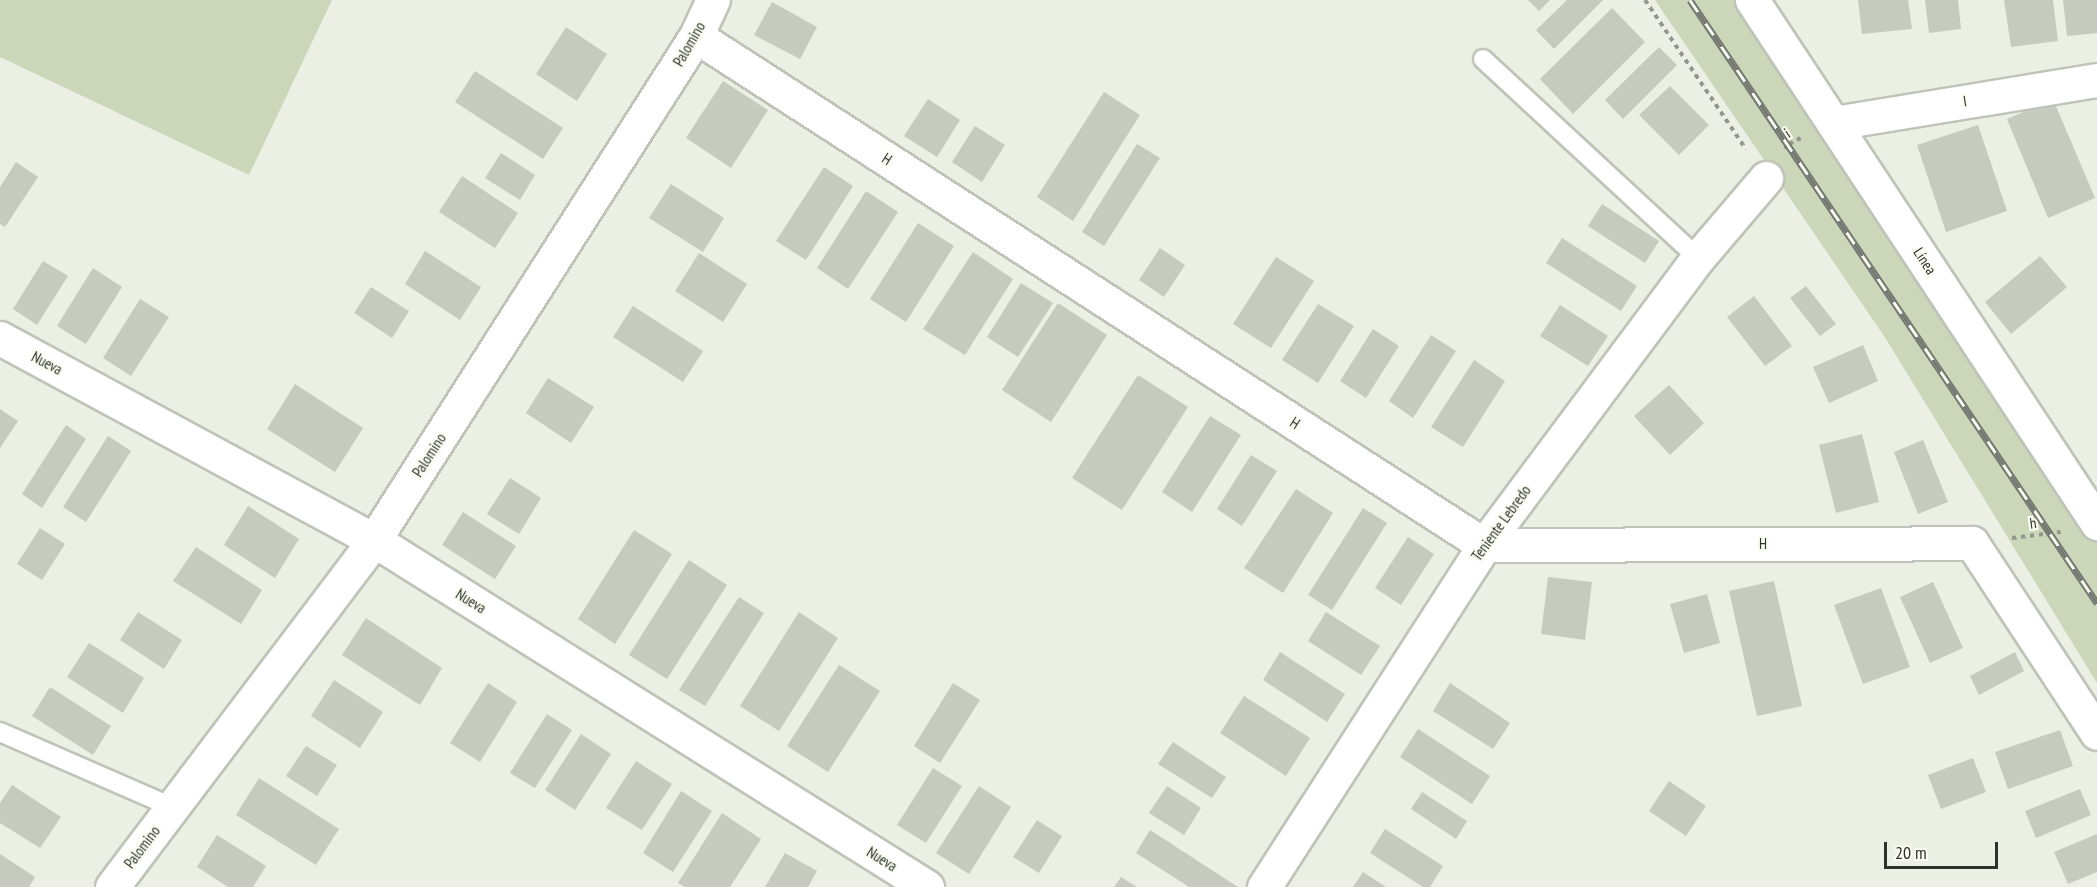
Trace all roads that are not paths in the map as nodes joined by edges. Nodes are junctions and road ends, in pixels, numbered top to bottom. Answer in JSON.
{"nodes":[{"id":1,"x":713,"y":0,"type":"edge"},
{"id":2,"x":1752,"y":0,"type":"edge"},
{"id":3,"x":696,"y":36,"type":"junction"},
{"id":4,"x":1483,"y":59,"type":"dead end"},
{"id":5,"x":2097,"y":80,"type":"edge"},
{"id":6,"x":1834,"y":123,"type":"junction"},
{"id":7,"x":1766,"y":178,"type":"road end"},
{"id":8,"x":1698,"y":258,"type":"junction"},
{"id":9,"x":0,"y":338,"type":"edge"},
{"id":10,"x":2082,"y":527,"type":"edge"},
{"id":11,"x":374,"y":540,"type":"junction"},
{"id":12,"x":1484,"y":545,"type":"junction"},
{"id":13,"x":0,"y":732,"type":"edge"},
{"id":14,"x":2097,"y":733,"type":"edge"},
{"id":15,"x":172,"y":807,"type":"junction"},
{"id":16,"x":112,"y":887,"type":"edge"},
{"id":17,"x":927,"y":887,"type":"edge"},
{"id":18,"x":1264,"y":887,"type":"edge"}],
"edges":[{"from":1,"to":3,"type":"street","name":"Palomino"},
{"from":2,"to":6,"type":"street","name":"Línea"},
{"from":3,"to":11,"type":"street","name":"Palomino"},
{"from":3,"to":12,"type":"street","name":"H"},
{"from":4,"to":8,"type":"lane"},
{"from":5,"to":6,"type":"street","name":"I"},
{"from":6,"to":10,"type":"street","name":"Línea"},
{"from":7,"to":8,"type":"street","name":"Teniente Lebredo"},
{"from":8,"to":12,"type":"street","name":"Teniente Lebredo"},
{"from":9,"to":11,"type":"street","name":"Nueva"},
{"from":11,"to":15,"type":"street","name":"Palomino"},
{"from":11,"to":17,"type":"street","name":"Nueva"},
{"from":12,"to":14,"type":"street","name":"H"},
{"from":12,"to":18,"type":"street","name":"Teniente Lebredo"},
{"from":13,"to":15,"type":"lane"},
{"from":15,"to":16,"type":"street","name":"Palomino"}]}
